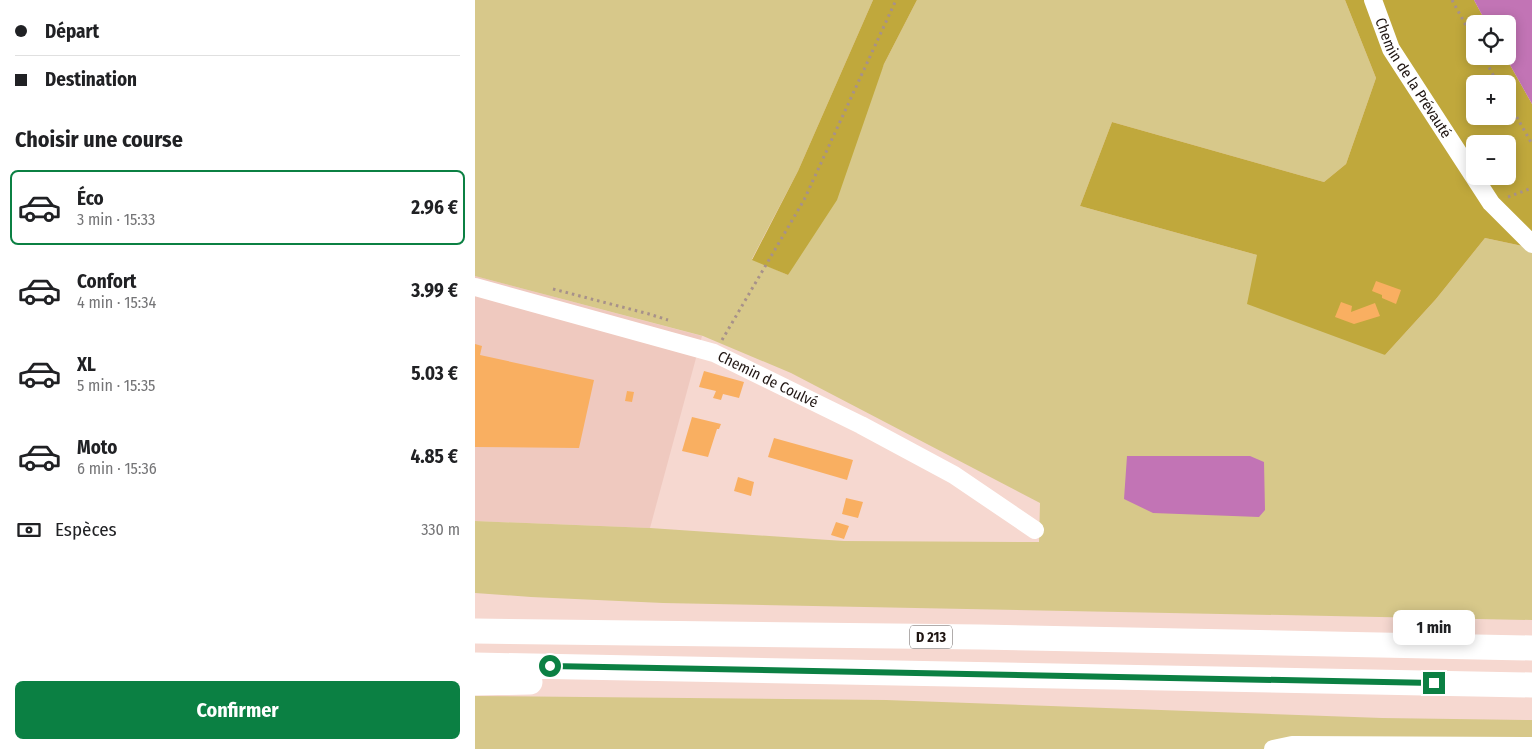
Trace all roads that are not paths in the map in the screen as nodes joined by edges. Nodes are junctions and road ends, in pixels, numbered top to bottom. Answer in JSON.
{"nodes":[{"id":1,"x":1373,"y":0,"type":"edge"},
{"id":2,"x":1532,"y":244,"type":"edge"},
{"id":3,"x":475,"y":286,"type":"edge"},
{"id":4,"x":1035,"y":530,"type":"dead end"},
{"id":5,"x":475,"y":615,"type":"edge"},
{"id":6,"x":475,"y":631,"type":"edge"},
{"id":7,"x":539,"y":631,"type":"junction"},
{"id":8,"x":1532,"y":648,"type":"edge"},
{"id":9,"x":475,"y":665,"type":"edge"},
{"id":10,"x":669,"y":668,"type":"junction"},
{"id":11,"x":475,"y":683,"type":"edge"},
{"id":12,"x":1532,"y":685,"type":"edge"},
{"id":13,"x":1532,"y":746,"type":"edge"},
{"id":14,"x":1273,"y":749,"type":"edge"}],
"edges":[{"from":1,"to":2,"type":"street","name":"Chemin de la Prévauté"},
{"from":3,"to":4,"type":"street","name":"Chemin de Coulvé"},
{"from":5,"to":7,"type":"highway"},
{"from":6,"to":7,"type":"highway","number":"D 213"},
{"from":7,"to":8,"type":"highway","number":"D 213"},
{"from":9,"to":10,"type":"highway"},
{"from":10,"to":11,"type":"highway"},
{"from":10,"to":12,"type":"highway"},
{"from":13,"to":14,"type":"street"}]}
